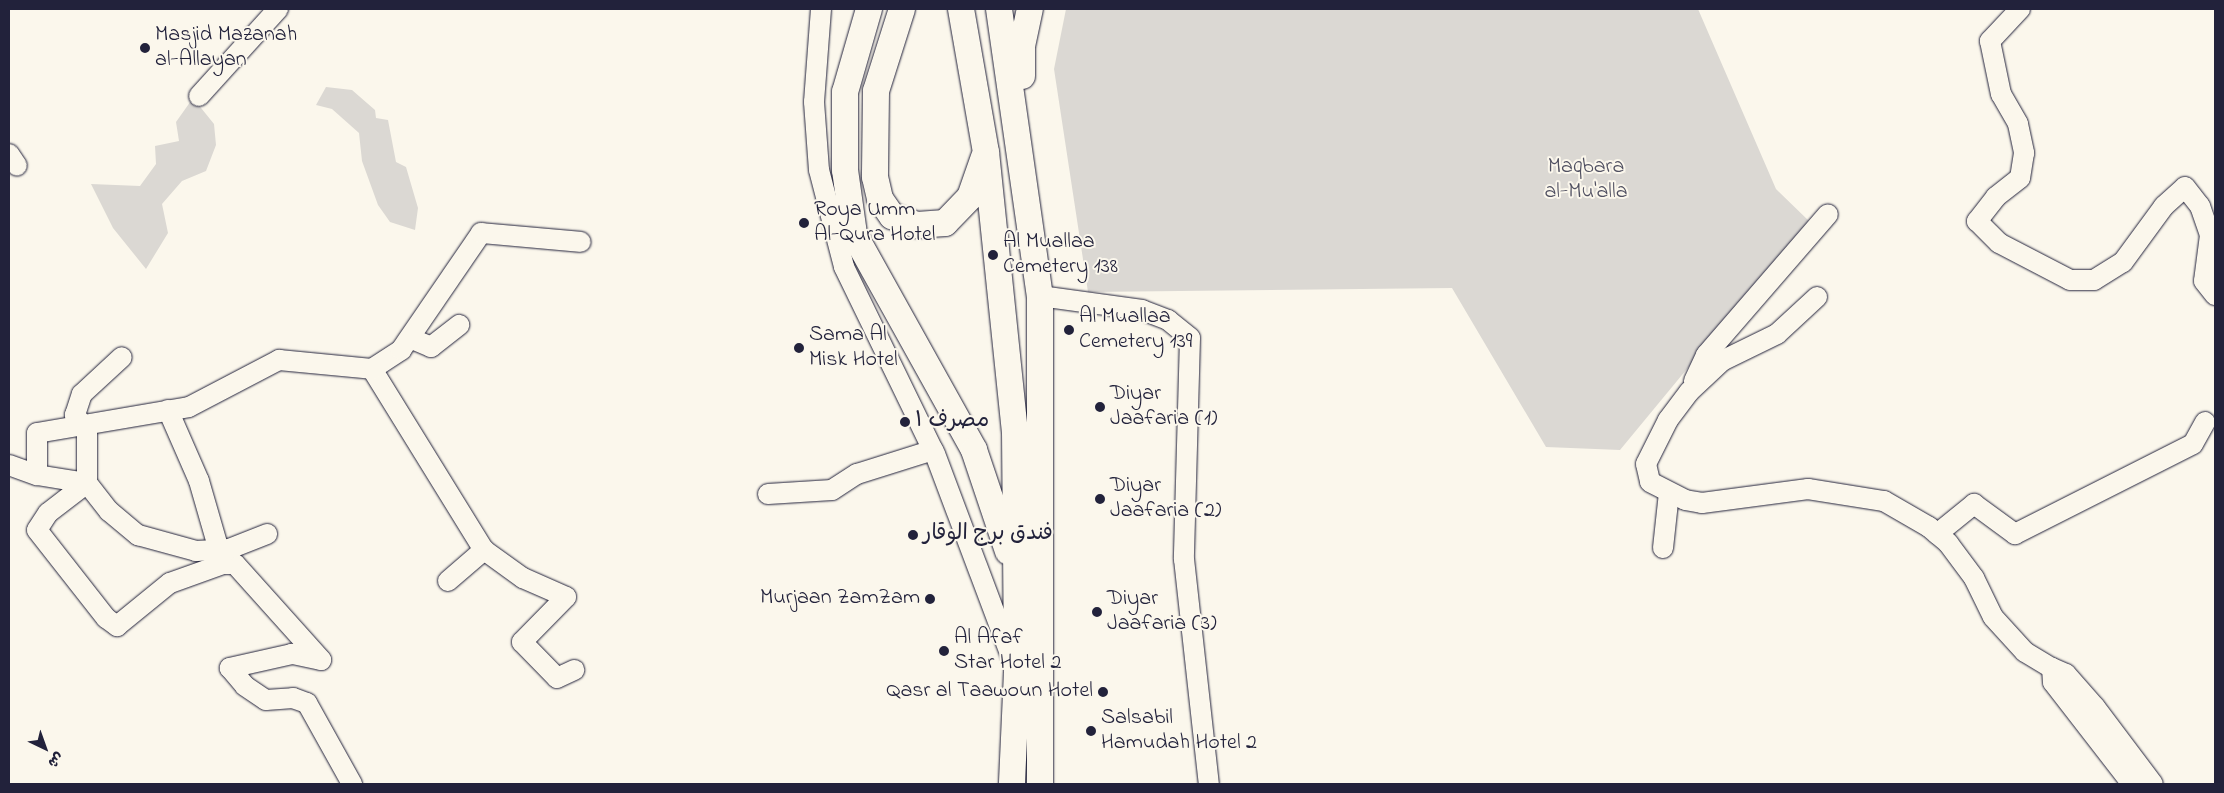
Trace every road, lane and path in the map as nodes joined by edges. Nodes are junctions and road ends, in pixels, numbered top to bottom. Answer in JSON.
{"nodes":[{"id":1,"x":278,"y":9,"type":"edge"},
{"id":2,"x":821,"y":9,"type":"edge"},
{"id":3,"x":869,"y":9,"type":"edge"},
{"id":4,"x":902,"y":9,"type":"edge"},
{"id":5,"x":961,"y":9,"type":"edge"},
{"id":6,"x":999,"y":9,"type":"edge"},
{"id":7,"x":1030,"y":9,"type":"edge"},
{"id":8,"x":2020,"y":9,"type":"edge"},
{"id":9,"x":199,"y":96,"type":"dead end"},
{"id":10,"x":986,"y":152,"type":"junction"},
{"id":11,"x":1022,"y":152,"type":"junction"},
{"id":12,"x":1828,"y":214,"type":"dead end"},
{"id":13,"x":581,"y":242,"type":"dead end"},
{"id":14,"x":2215,"y":294,"type":"edge"},
{"id":15,"x":1040,"y":296,"type":"junction"},
{"id":16,"x":1817,"y":297,"type":"dead end"},
{"id":17,"x":459,"y":325,"type":"dead end"},
{"id":18,"x":410,"y":338,"type":"junction"},
{"id":19,"x":122,"y":357,"type":"dead end"},
{"id":20,"x":372,"y":368,"type":"junction"},
{"id":21,"x":1689,"y":392,"type":"junction"},
{"id":22,"x":168,"y":410,"type":"junction"},
{"id":23,"x":2205,"y":422,"type":"dead end"},
{"id":24,"x":85,"y":426,"type":"junction"},
{"id":25,"x":933,"y":450,"type":"junction"},
{"id":26,"x":9,"y":465,"type":"edge"},
{"id":27,"x":37,"y":474,"type":"junction"},
{"id":28,"x":86,"y":483,"type":"junction"},
{"id":29,"x":1669,"y":493,"type":"junction"},
{"id":30,"x":768,"y":494,"type":"dead end"},
{"id":31,"x":267,"y":534,"type":"dead end"},
{"id":32,"x":1937,"y":534,"type":"junction"},
{"id":33,"x":1662,"y":548,"type":"dead end"},
{"id":34,"x":484,"y":550,"type":"junction"},
{"id":35,"x":221,"y":557,"type":"junction"},
{"id":36,"x":1016,"y":578,"type":"junction"},
{"id":37,"x":448,"y":581,"type":"dead end"},
{"id":38,"x":2052,"y":668,"type":"junction"},
{"id":39,"x":574,"y":670,"type":"dead end"},
{"id":40,"x":1017,"y":672,"type":"junction"},
{"id":41,"x":352,"y":784,"type":"edge"},
{"id":42,"x":1012,"y":784,"type":"edge"},
{"id":43,"x":1040,"y":784,"type":"edge"},
{"id":44,"x":1209,"y":784,"type":"edge"},
{"id":45,"x":2132,"y":784,"type":"edge"},
{"id":46,"x":2154,"y":784,"type":"edge"}],
"edges":[{"from":1,"to":9,"type":"street"},
{"from":2,"to":25,"type":"street"},
{"from":3,"to":36,"type":"main road"},
{"from":4,"to":10,"type":"main road"},
{"from":5,"to":10,"type":"main road"},
{"from":6,"to":11,"type":"main road"},
{"from":7,"to":11,"type":"main road"},
{"from":8,"to":14,"type":"street"},
{"from":10,"to":36,"type":"main road"},
{"from":11,"to":15,"type":"main road"},
{"from":12,"to":21,"type":"street"},
{"from":13,"to":18,"type":"street"},
{"from":15,"to":43,"type":"main road"},
{"from":15,"to":44,"type":"street"},
{"from":16,"to":21,"type":"street"},
{"from":17,"to":18,"type":"street"},
{"from":18,"to":20,"type":"street"},
{"from":19,"to":24,"type":"street"},
{"from":20,"to":22,"type":"street"},
{"from":20,"to":34,"type":"street"},
{"from":21,"to":29,"type":"street"},
{"from":22,"to":24,"type":"street"},
{"from":22,"to":35,"type":"street"},
{"from":23,"to":32,"type":"street"},
{"from":24,"to":27,"type":"street"},
{"from":24,"to":28,"type":"street"},
{"from":25,"to":30,"type":"street"},
{"from":25,"to":40,"type":"street"},
{"from":26,"to":27,"type":"street"},
{"from":27,"to":28,"type":"street"},
{"from":28,"to":35,"type":"street"},
{"from":28,"to":35,"type":"street"},
{"from":29,"to":32,"type":"street"},
{"from":29,"to":33,"type":"street"},
{"from":31,"to":35,"type":"street"},
{"from":32,"to":38,"type":"street"},
{"from":34,"to":37,"type":"street"},
{"from":34,"to":39,"type":"street"},
{"from":35,"to":41,"type":"street"},
{"from":36,"to":40,"type":"main road"},
{"from":38,"to":45,"type":"street"},
{"from":38,"to":46,"type":"street"},
{"from":40,"to":42,"type":"main road"}]}
